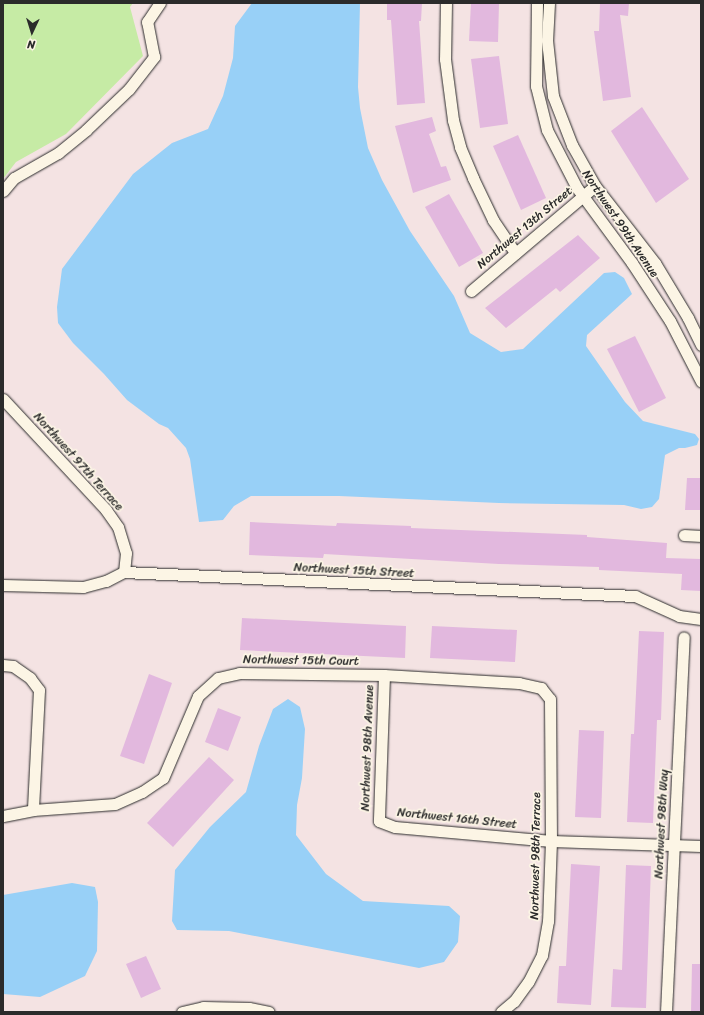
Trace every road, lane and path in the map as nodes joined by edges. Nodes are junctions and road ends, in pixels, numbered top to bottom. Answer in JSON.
{"nodes":[{"id":1,"x":160,"y":3,"type":"edge"},
{"id":2,"x":446,"y":3,"type":"edge"},
{"id":3,"x":536,"y":3,"type":"edge"},
{"id":4,"x":549,"y":3,"type":"edge"},
{"id":5,"x":595,"y":186,"type":"junction"},
{"id":6,"x":3,"y":191,"type":"edge"},
{"id":7,"x":582,"y":196,"type":"junction"},
{"id":8,"x":515,"y":253,"type":"junction"},
{"id":9,"x":471,"y":291,"type":"dead end"},
{"id":10,"x":700,"y":339,"type":"edge"},
{"id":11,"x":684,"y":347,"type":"junction"},
{"id":12,"x":701,"y":380,"type":"edge"},
{"id":13,"x":3,"y":399,"type":"edge"},
{"id":14,"x":684,"y":535,"type":"dead end"},
{"id":15,"x":701,"y":536,"type":"edge"},
{"id":16,"x":124,"y":572,"type":"junction"},
{"id":17,"x":3,"y":585,"type":"edge"},
{"id":18,"x":701,"y":619,"type":"edge"},
{"id":19,"x":684,"y":638,"type":"dead end"},
{"id":20,"x":3,"y":666,"type":"edge"},
{"id":21,"x":384,"y":676,"type":"junction"},
{"id":22,"x":541,"y":688,"type":"joint"},
{"id":23,"x":32,"y":810,"type":"junction"},
{"id":24,"x":3,"y":816,"type":"edge"},
{"id":25,"x":379,"y":821,"type":"joint"},
{"id":26,"x":551,"y":841,"type":"junction"},
{"id":27,"x":674,"y":844,"type":"junction"},
{"id":28,"x":701,"y":846,"type":"edge"},
{"id":29,"x":249,"y":1010,"type":"edge"},
{"id":30,"x":182,"y":1012,"type":"edge"},
{"id":31,"x":269,"y":1012,"type":"edge"},
{"id":32,"x":501,"y":1012,"type":"edge"},
{"id":33,"x":666,"y":1012,"type":"edge"}],
"edges":[{"from":1,"to":6,"type":"street"},
{"from":2,"to":8,"type":"street"},
{"from":3,"to":7,"type":"street","name":"Northwest 99th Avenue"},
{"from":4,"to":5,"type":"street","name":"Northwest 99th Avenue"},
{"from":5,"to":7,"type":"street","name":"Northwest 13th Street"},
{"from":5,"to":10,"type":"street","name":"Northwest 99th Avenue"},
{"from":7,"to":8,"type":"street","name":"Northwest 13th Street"},
{"from":7,"to":11,"type":"street","name":"Northwest 99th Avenue"},
{"from":8,"to":9,"type":"street","name":"Northwest 13th Street"},
{"from":10,"to":11,"type":"street"},
{"from":11,"to":12,"type":"street","name":"Northwest 99th Avenue"},
{"from":13,"to":16,"type":"street","name":"Northwest 97th Terrace"},
{"from":14,"to":15,"type":"street"},
{"from":16,"to":17,"type":"street"},
{"from":16,"to":18,"type":"street","name":"Northwest 15th Street"},
{"from":19,"to":27,"type":"street","name":"Northwest 98th Way"},
{"from":20,"to":23,"type":"street"},
{"from":21,"to":22,"type":"street","name":"Northwest 15th Court"},
{"from":21,"to":23,"type":"street","name":"Northwest 15th Court"},
{"from":21,"to":25,"type":"street","name":"Northwest 98th Avenue"},
{"from":22,"to":26,"type":"street","name":"Northwest 98th Terrace"},
{"from":23,"to":24,"type":"street"},
{"from":25,"to":26,"type":"street","name":"Northwest 16th Street"},
{"from":26,"to":27,"type":"street","name":"Northwest 16th Street"},
{"from":26,"to":32,"type":"street","name":"Northwest 98th Terrace"},
{"from":27,"to":28,"type":"street","name":"Northwest 16th Street"},
{"from":27,"to":33,"type":"street","name":"Northwest 98th Way"},
{"from":29,"to":30,"type":"street"},
{"from":29,"to":31,"type":"street"}]}
